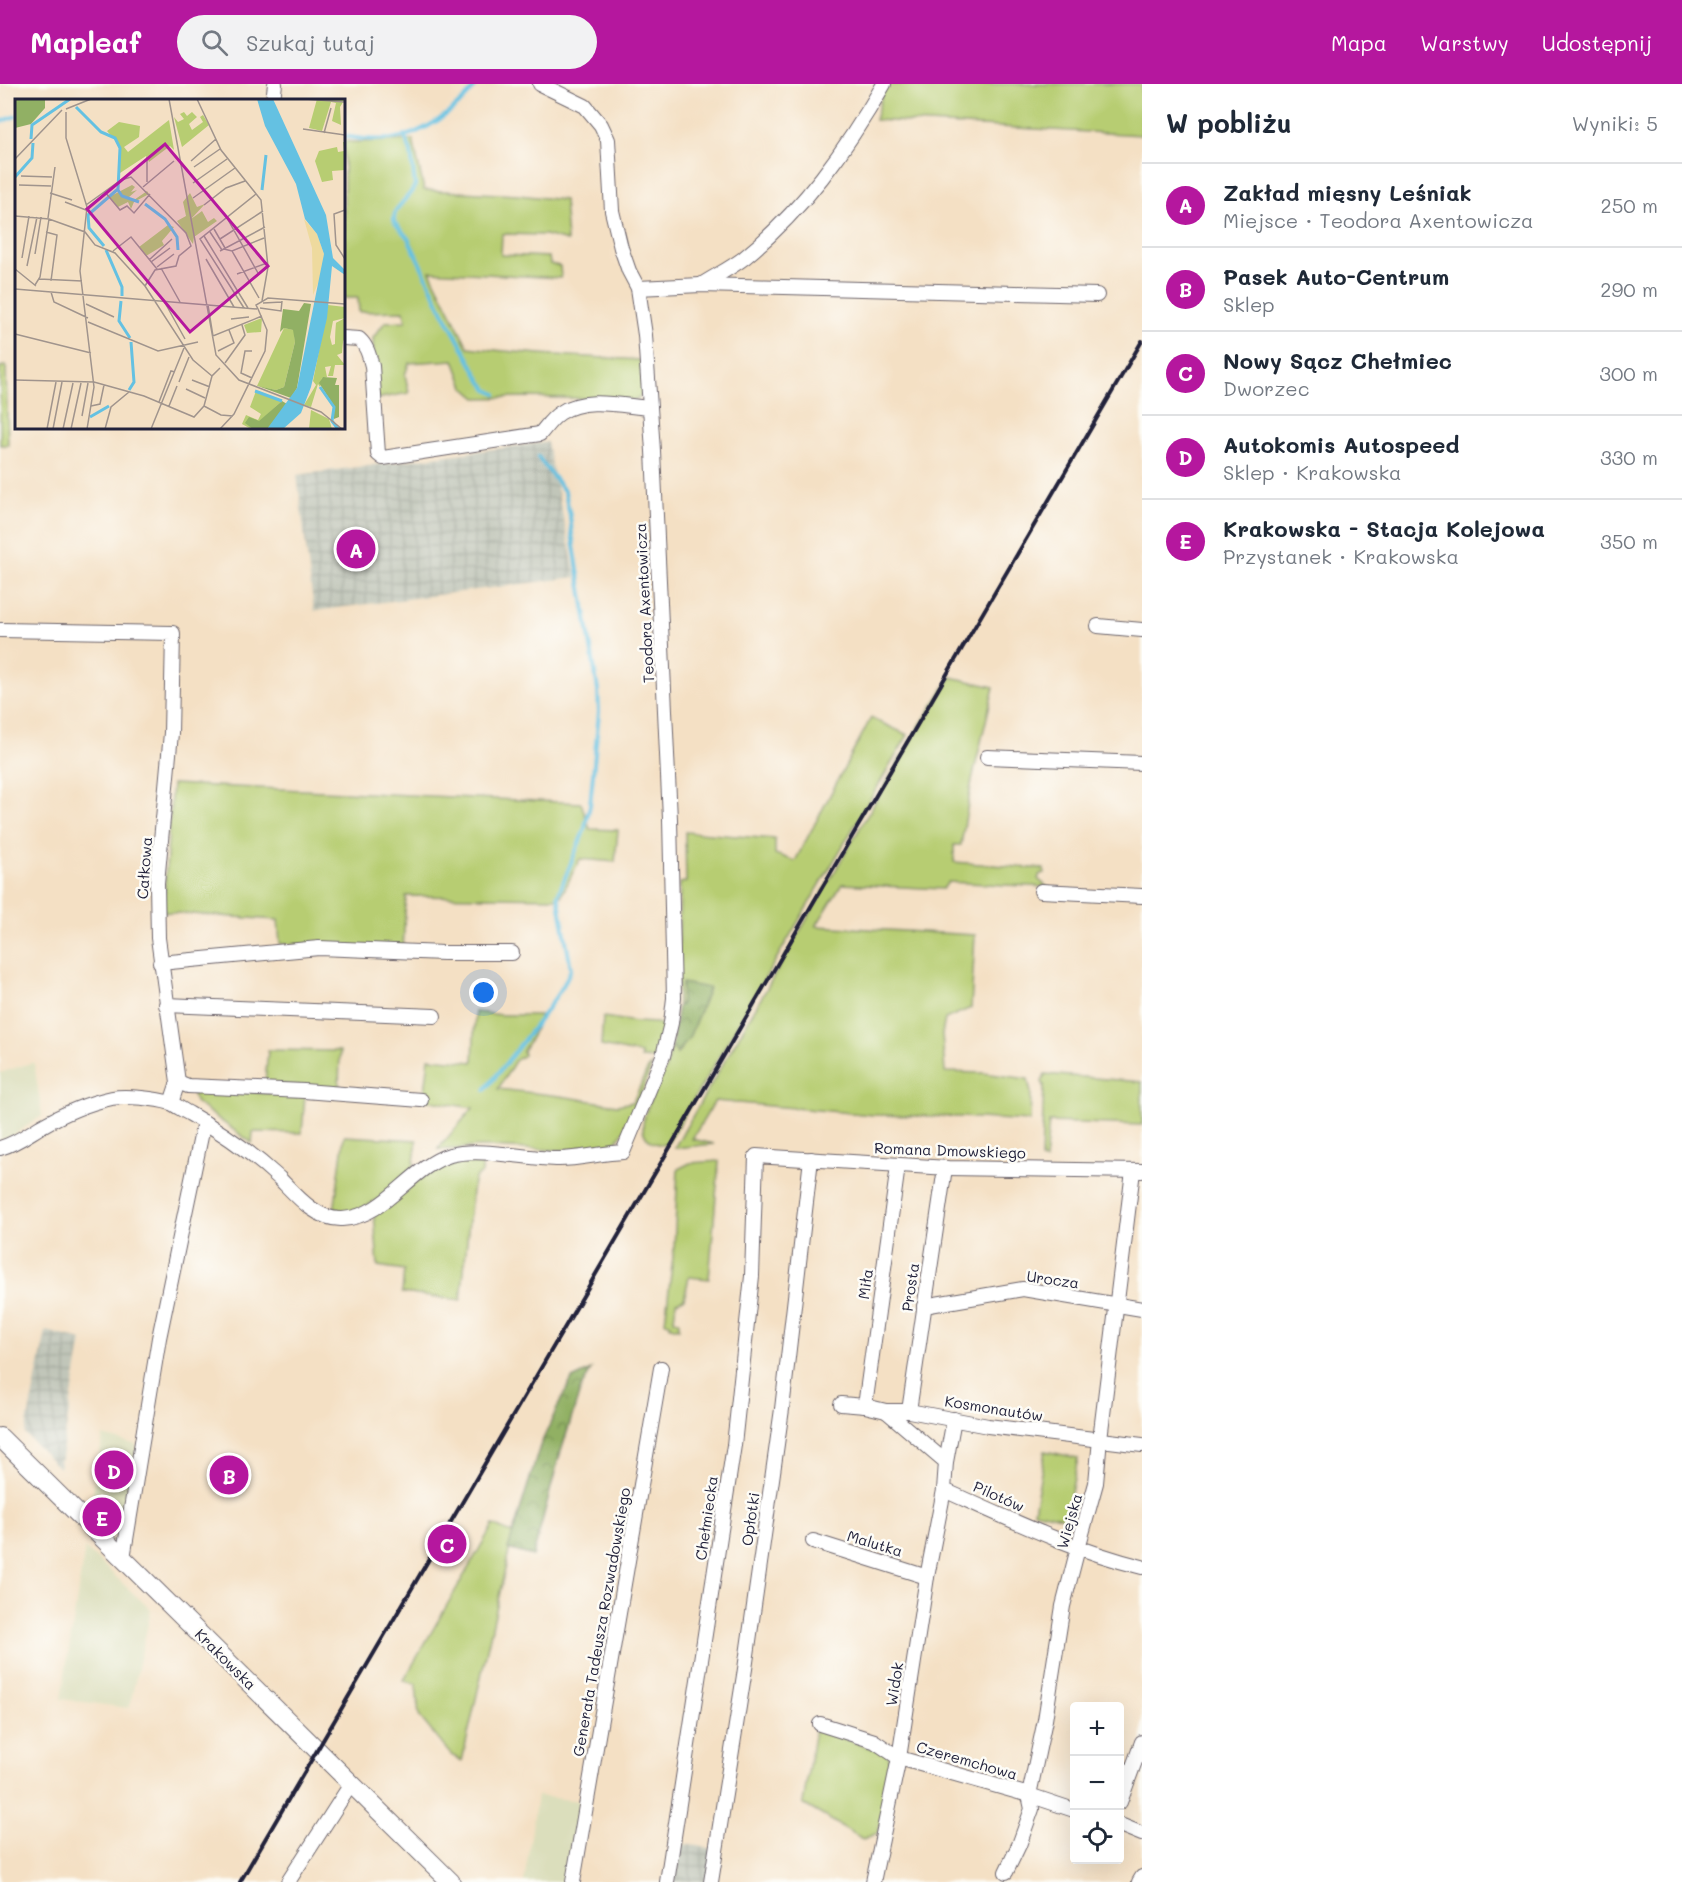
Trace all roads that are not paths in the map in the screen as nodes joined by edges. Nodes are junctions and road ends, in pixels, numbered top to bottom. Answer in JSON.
{"nodes":[{"id":1,"x":275,"y":84,"type":"edge"},
{"id":2,"x":540,"y":84,"type":"edge"},
{"id":3,"x":884,"y":84,"type":"edge"},
{"id":4,"x":273,"y":99,"type":"edge"},
{"id":5,"x":701,"y":285,"type":"junction"},
{"id":6,"x":638,"y":288,"type":"junction"},
{"id":7,"x":1097,"y":295,"type":"dead end"},
{"id":8,"x":345,"y":338,"type":"edge"},
{"id":9,"x":650,"y":408,"type":"junction"},
{"id":10,"x":1098,"y":626,"type":"dead end"},
{"id":11,"x":0,"y":630,"type":"edge"},
{"id":12,"x":1142,"y":630,"type":"edge"},
{"id":13,"x":987,"y":757,"type":"dead end"},
{"id":14,"x":1142,"y":763,"type":"edge"},
{"id":15,"x":1041,"y":891,"type":"dead end"},
{"id":16,"x":1142,"y":896,"type":"edge"},
{"id":17,"x":512,"y":953,"type":"dead end"},
{"id":18,"x":160,"y":963,"type":"junction"},
{"id":19,"x":166,"y":1005,"type":"junction"},
{"id":20,"x":434,"y":1016,"type":"dead end"},
{"id":21,"x":178,"y":1082,"type":"junction"},
{"id":22,"x":421,"y":1100,"type":"dead end"},
{"id":23,"x":171,"y":1103,"type":"junction"},
{"id":24,"x":204,"y":1122,"type":"junction"},
{"id":25,"x":0,"y":1148,"type":"edge"},
{"id":26,"x":756,"y":1156,"type":"joint"},
{"id":27,"x":811,"y":1159,"type":"junction"},
{"id":28,"x":898,"y":1166,"type":"junction"},
{"id":29,"x":945,"y":1168,"type":"junction"},
{"id":30,"x":1137,"y":1171,"type":"edge"},
{"id":31,"x":1117,"y":1305,"type":"junction"},
{"id":32,"x":924,"y":1306,"type":"junction"},
{"id":33,"x":1142,"y":1309,"type":"edge"},
{"id":34,"x":661,"y":1368,"type":"dead end"},
{"id":35,"x":841,"y":1404,"type":"dead end"},
{"id":36,"x":865,"y":1406,"type":"junction"},
{"id":37,"x":886,"y":1411,"type":"junction"},
{"id":38,"x":909,"y":1411,"type":"junction"},
{"id":39,"x":954,"y":1419,"type":"junction"},
{"id":40,"x":0,"y":1437,"type":"edge"},
{"id":41,"x":1100,"y":1439,"type":"junction"},
{"id":42,"x":1142,"y":1445,"type":"edge"},
{"id":43,"x":946,"y":1462,"type":"junction"},
{"id":44,"x":944,"y":1490,"type":"junction"},
{"id":45,"x":813,"y":1541,"type":"dead end"},
{"id":46,"x":1078,"y":1548,"type":"junction"},
{"id":47,"x":123,"y":1558,"type":"junction"},
{"id":48,"x":1142,"y":1567,"type":"edge"},
{"id":49,"x":927,"y":1577,"type":"junction"},
{"id":50,"x":820,"y":1724,"type":"dead end"},
{"id":51,"x":1142,"y":1742,"type":"edge"},
{"id":52,"x":899,"y":1758,"type":"junction"},
{"id":53,"x":351,"y":1784,"type":"junction"},
{"id":54,"x":1124,"y":1789,"type":"edge"},
{"id":55,"x":1029,"y":1795,"type":"junction"},
{"id":56,"x":1070,"y":1809,"type":"edge"},
{"id":57,"x":1124,"y":1828,"type":"edge"},
{"id":58,"x":1142,"y":1834,"type":"edge"},
{"id":59,"x":1006,"y":1872,"type":"dead end"},
{"id":60,"x":1142,"y":1877,"type":"edge"},
{"id":61,"x":288,"y":1882,"type":"edge"},
{"id":62,"x":451,"y":1882,"type":"edge"},
{"id":63,"x":573,"y":1882,"type":"edge"},
{"id":64,"x":668,"y":1882,"type":"edge"},
{"id":65,"x":711,"y":1882,"type":"edge"},
{"id":66,"x":873,"y":1882,"type":"edge"},
{"id":67,"x":1139,"y":1882,"type":"edge"}],
"edges":[{"from":1,"to":4,"type":"street"},
{"from":2,"to":6,"type":"street","name":"Teodora Axentowicza"},
{"from":3,"to":5,"type":"street"},
{"from":5,"to":6,"type":"street"},
{"from":5,"to":7,"type":"street"},
{"from":6,"to":9,"type":"street","name":"Teodora Axentowicza"},
{"from":8,"to":9,"type":"street"},
{"from":9,"to":24,"type":"street","name":"Teodora Axentowicza"},
{"from":10,"to":12,"type":"street"},
{"from":11,"to":18,"type":"street","name":"Całkowa"},
{"from":13,"to":14,"type":"street"},
{"from":15,"to":16,"type":"street"},
{"from":17,"to":18,"type":"street"},
{"from":18,"to":19,"type":"street","name":"Całkowa"},
{"from":19,"to":20,"type":"street"},
{"from":19,"to":21,"type":"street","name":"Całkowa"},
{"from":21,"to":22,"type":"street"},
{"from":21,"to":23,"type":"street","name":"Całkowa"},
{"from":23,"to":24,"type":"street"},
{"from":23,"to":25,"type":"street"},
{"from":24,"to":47,"type":"street"},
{"from":26,"to":27,"type":"street","name":"Romana Dmowskiego"},
{"from":26,"to":64,"type":"street","name":"Chełmiecka"},
{"from":27,"to":28,"type":"street","name":"Romana Dmowskiego"},
{"from":27,"to":65,"type":"street","name":"Opłotki"},
{"from":28,"to":29,"type":"street","name":"Romana Dmowskiego"},
{"from":28,"to":36,"type":"street","name":"Miła"},
{"from":29,"to":30,"type":"street","name":"Romana Dmowskiego"},
{"from":29,"to":32,"type":"street","name":"Prosta"},
{"from":30,"to":31,"type":"street","name":"Wiejska"},
{"from":31,"to":32,"type":"street","name":"Urocza"},
{"from":31,"to":33,"type":"street","name":"Urocza"},
{"from":31,"to":41,"type":"street","name":"Wiejska"},
{"from":32,"to":38,"type":"street","name":"Prosta"},
{"from":34,"to":63,"type":"street","name":"Generała Tadeusza Rozwadowskiego"},
{"from":35,"to":36,"type":"street","name":"Kosmonautów"},
{"from":36,"to":37,"type":"street","name":"Kosmonautów"},
{"from":37,"to":38,"type":"street","name":"Kosmonautów"},
{"from":37,"to":43,"type":"street"},
{"from":38,"to":39,"type":"street","name":"Kosmonautów"},
{"from":39,"to":41,"type":"street","name":"Kosmonautów"},
{"from":39,"to":43,"type":"street"},
{"from":40,"to":47,"type":"main road","name":"Krakowska"},
{"from":41,"to":42,"type":"street","name":"Kosmonautów"},
{"from":41,"to":46,"type":"street","name":"Wiejska"},
{"from":43,"to":44,"type":"street"},
{"from":44,"to":46,"type":"street","name":"Pilotów"},
{"from":44,"to":49,"type":"street","name":"Widok"},
{"from":45,"to":49,"type":"street","name":"Malutka"},
{"from":46,"to":48,"type":"street","name":"Pilotów"},
{"from":46,"to":55,"type":"street","name":"Wiejska"},
{"from":47,"to":53,"type":"main road","name":"Krakowska"},
{"from":49,"to":52,"type":"street","name":"Widok"},
{"from":50,"to":52,"type":"street","name":"Czeremchowa"},
{"from":51,"to":54,"type":"street"},
{"from":52,"to":55,"type":"street","name":"Czeremchowa"},
{"from":52,"to":66,"type":"street","name":"Widok"},
{"from":53,"to":61,"type":"street"},
{"from":53,"to":62,"type":"main road","name":"Krakowska"},
{"from":55,"to":56,"type":"street","name":"Czeremchowa"},
{"from":55,"to":59,"type":"street","name":"Wiejska"},
{"from":57,"to":58,"type":"street"},
{"from":60,"to":67,"type":"street"}]}
